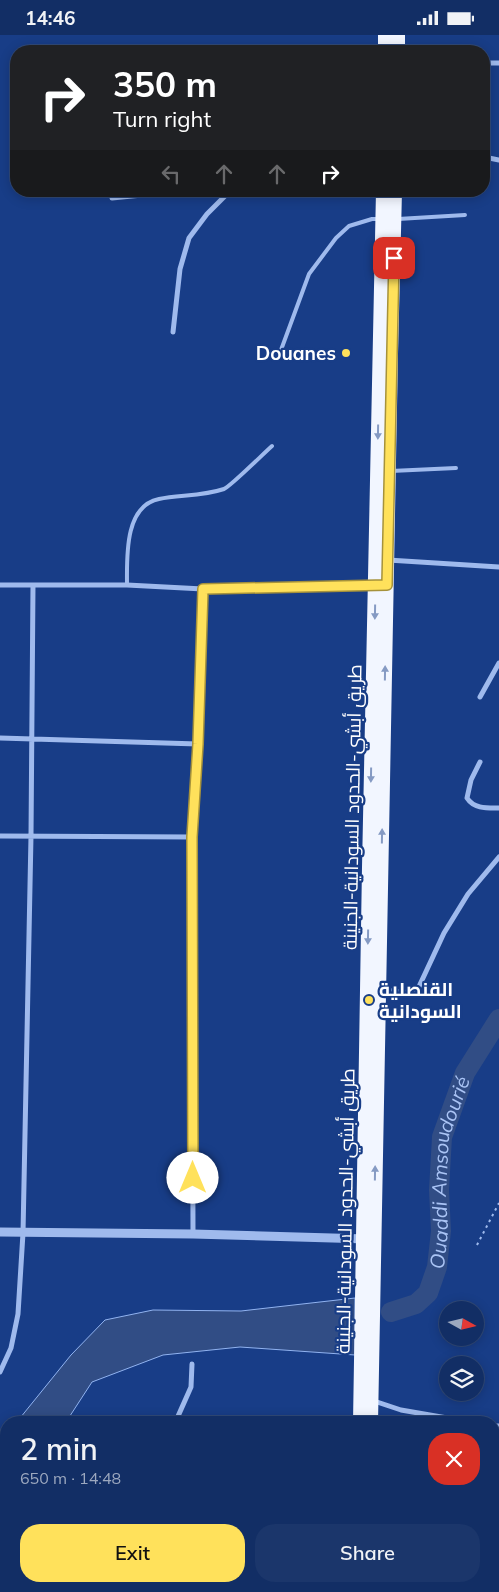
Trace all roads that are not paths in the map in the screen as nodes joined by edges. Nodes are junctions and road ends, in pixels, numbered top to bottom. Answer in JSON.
{"nodes":[{"id":1,"x":122,"y":197,"type":"edge"},
{"id":2,"x":224,"y":197,"type":"edge"},
{"id":3,"x":384,"y":197,"type":"edge"},
{"id":4,"x":394,"y":197,"type":"edge"},
{"id":5,"x":112,"y":198,"type":"dead end"},
{"id":6,"x":465,"y":215,"type":"dead end"},
{"id":7,"x":389,"y":219,"type":"junction"},
{"id":8,"x":173,"y":332,"type":"dead end"},
{"id":9,"x":281,"y":350,"type":"dead end"},
{"id":10,"x":272,"y":446,"type":"dead end"},
{"id":11,"x":456,"y":468,"type":"dead end"},
{"id":12,"x":389,"y":471,"type":"junction"},
{"id":13,"x":388,"y":560,"type":"junction"},
{"id":14,"x":499,"y":567,"type":"edge"},
{"id":15,"x":0,"y":585,"type":"edge"},
{"id":16,"x":33,"y":585,"type":"junction"},
{"id":17,"x":127,"y":585,"type":"junction"},
{"id":18,"x":381,"y":585,"type":"junction"},
{"id":19,"x":203,"y":589,"type":"junction"},
{"id":20,"x":499,"y":663,"type":"edge"},
{"id":21,"x":480,"y":697,"type":"dead end"},
{"id":22,"x":0,"y":737,"type":"edge"},
{"id":23,"x":32,"y":738,"type":"junction"},
{"id":24,"x":198,"y":744,"type":"junction"},
{"id":25,"x":480,"y":762,"type":"dead end"},
{"id":26,"x":499,"y":809,"type":"edge"},
{"id":27,"x":0,"y":836,"type":"edge"},
{"id":28,"x":31,"y":837,"type":"junction"},
{"id":29,"x":192,"y":837,"type":"junction"},
{"id":30,"x":499,"y":857,"type":"edge"},
{"id":31,"x":375,"y":867,"type":"junction"},
{"id":32,"x":379,"y":990,"type":"junction"},
{"id":33,"x":0,"y":1233,"type":"edge"},
{"id":34,"x":23,"y":1233,"type":"junction"},
{"id":35,"x":193,"y":1234,"type":"junction"},
{"id":36,"x":368,"y":1239,"type":"junction"},
{"id":37,"x":192,"y":1364,"type":"dead end"},
{"id":38,"x":0,"y":1373,"type":"edge"},
{"id":39,"x":366,"y":1401,"type":"junction"},
{"id":40,"x":177,"y":1416,"type":"edge"},
{"id":41,"x":362,"y":1416,"type":"edge"},
{"id":42,"x":369,"y":1416,"type":"edge"},
{"id":43,"x":436,"y":1416,"type":"edge"}],
"edges":[{"from":1,"to":5,"type":"street"},
{"from":2,"to":8,"type":"street"},
{"from":3,"to":7,"type":"highway","name":"طريق أبشي-الحدود السودانية-الجنينة"},
{"from":4,"to":7,"type":"highway"},
{"from":6,"to":7,"type":"lane"},
{"from":7,"to":9,"type":"lane"},
{"from":7,"to":12,"type":"highway"},
{"from":7,"to":18,"type":"highway","name":"طريق أبشي-الحدود السودانية-الجنينة","one_way":true},
{"from":10,"to":17,"type":"lane"},
{"from":11,"to":12,"type":"lane"},
{"from":12,"to":13,"type":"highway"},
{"from":13,"to":14,"type":"street"},
{"from":13,"to":18,"type":"highway"},
{"from":15,"to":16,"type":"street"},
{"from":16,"to":17,"type":"street"},
{"from":16,"to":23,"type":"street"},
{"from":17,"to":19,"type":"street"},
{"from":18,"to":19,"type":"street"},
{"from":18,"to":31,"type":"highway","name":"طريق أبشي-الحدود السودانية-الجنينة"},
{"from":19,"to":24,"type":"street"},
{"from":20,"to":21,"type":"street"},
{"from":22,"to":23,"type":"street"},
{"from":23,"to":24,"type":"street"},
{"from":23,"to":28,"type":"street"},
{"from":24,"to":29,"type":"street"},
{"from":25,"to":26,"type":"street"},
{"from":27,"to":28,"type":"street"},
{"from":28,"to":29,"type":"street"},
{"from":28,"to":34,"type":"street"},
{"from":29,"to":35,"type":"street"},
{"from":30,"to":32,"type":"street"},
{"from":31,"to":32,"type":"highway"},
{"from":31,"to":36,"type":"highway","name":"طريق أبشي-الحدود السودانية-الجنينة","one_way":true},
{"from":36,"to":32,"type":"highway","one_way":true},
{"from":33,"to":34,"type":"street"},
{"from":34,"to":35,"type":"street"},
{"from":34,"to":38,"type":"street"},
{"from":35,"to":36,"type":"street"},
{"from":36,"to":39,"type":"highway","name":"طريق أبشي-الحدود السودانية-الجنينة"},
{"from":37,"to":40,"type":"street"},
{"from":39,"to":41,"type":"highway","name":"طريق أبشي-الحدود السودانية-الجنينة"},
{"from":39,"to":42,"type":"highway"},
{"from":39,"to":43,"type":"street"}]}
